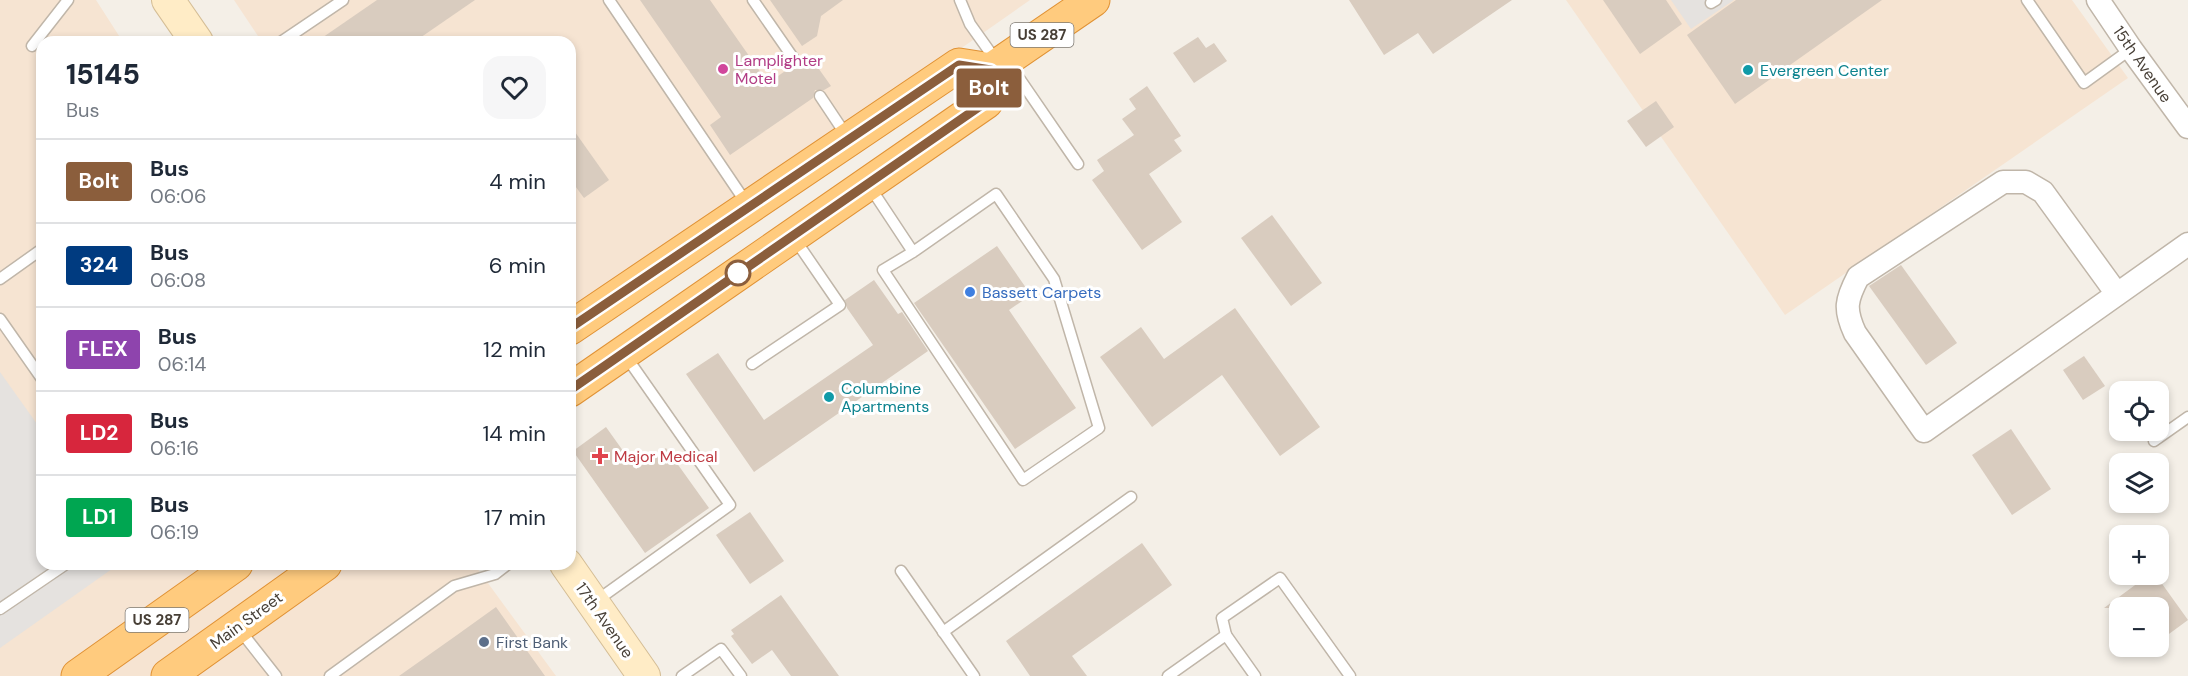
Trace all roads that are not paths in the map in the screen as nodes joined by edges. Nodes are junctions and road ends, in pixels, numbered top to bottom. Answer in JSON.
{"nodes":[{"id":1,"x":68,"y":0,"type":"edge"},
{"id":2,"x":168,"y":0,"type":"edge"},
{"id":3,"x":343,"y":0,"type":"edge"},
{"id":4,"x":609,"y":0,"type":"edge"},
{"id":5,"x":753,"y":0,"type":"edge"},
{"id":6,"x":960,"y":0,"type":"edge"},
{"id":7,"x":1093,"y":0,"type":"edge"},
{"id":8,"x":2027,"y":0,"type":"edge"},
{"id":9,"x":2098,"y":0,"type":"edge"},
{"id":10,"x":40,"y":36,"type":"edge"},
{"id":11,"x":193,"y":36,"type":"edge"},
{"id":12,"x":290,"y":36,"type":"edge"},
{"id":13,"x":36,"y":41,"type":"edge"},
{"id":14,"x":32,"y":46,"type":"dead end"},
{"id":15,"x":2131,"y":49,"type":"junction"},
{"id":16,"x":796,"y":62,"type":"dead end"},
{"id":17,"x":999,"y":65,"type":"junction"},
{"id":18,"x":820,"y":96,"type":"dead end"},
{"id":19,"x":2188,"y":127,"type":"edge"},
{"id":20,"x":849,"y":139,"type":"junction"},
{"id":21,"x":1078,"y":164,"type":"dead end"},
{"id":22,"x":868,"y":184,"type":"junction"},
{"id":23,"x":749,"y":207,"type":"junction"},
{"id":24,"x":792,"y":235,"type":"junction"},
{"id":25,"x":2188,"y":244,"type":"edge"},
{"id":26,"x":913,"y":252,"type":"junction"},
{"id":27,"x":36,"y":253,"type":"edge"},
{"id":28,"x":0,"y":279,"type":"edge"},
{"id":29,"x":2117,"y":294,"type":"junction"},
{"id":30,"x":0,"y":319,"type":"edge"},
{"id":31,"x":576,"y":324,"type":"edge"},
{"id":32,"x":624,"y":353,"type":"junction"},
{"id":33,"x":752,"y":364,"type":"dead end"},
{"id":34,"x":36,"y":370,"type":"edge"},
{"id":35,"x":576,"y":386,"type":"edge"},
{"id":36,"x":2188,"y":417,"type":"edge"},
{"id":37,"x":2169,"y":430,"type":"edge"},
{"id":38,"x":1131,"y":497,"type":"dead end"},
{"id":39,"x":57,"y":570,"type":"edge"},
{"id":40,"x":228,"y":570,"type":"edge"},
{"id":41,"x":317,"y":570,"type":"edge"},
{"id":42,"x":500,"y":570,"type":"edge"},
{"id":43,"x":570,"y":570,"type":"edge"},
{"id":44,"x":901,"y":571,"type":"dead end"},
{"id":45,"x":593,"y":603,"type":"junction"},
{"id":46,"x":0,"y":609,"type":"edge"},
{"id":47,"x":237,"y":627,"type":"junction"},
{"id":48,"x":943,"y":632,"type":"junction"},
{"id":49,"x":1226,"y":635,"type":"junction"},
{"id":50,"x":637,"y":671,"type":"edge"},
{"id":51,"x":78,"y":676,"type":"edge"},
{"id":52,"x":168,"y":676,"type":"edge"},
{"id":53,"x":276,"y":676,"type":"edge"},
{"id":54,"x":330,"y":676,"type":"edge"},
{"id":55,"x":682,"y":676,"type":"edge"},
{"id":56,"x":741,"y":676,"type":"edge"},
{"id":57,"x":974,"y":676,"type":"edge"},
{"id":58,"x":1168,"y":676,"type":"edge"},
{"id":59,"x":1255,"y":676,"type":"edge"},
{"id":60,"x":1350,"y":676,"type":"edge"}],
"edges":[{"from":1,"to":10,"type":"lane"},
{"from":2,"to":11,"type":"main road"},
{"from":3,"to":12,"type":"lane"},
{"from":4,"to":23,"type":"lane"},
{"from":5,"to":16,"type":"lane"},
{"from":6,"to":17,"type":"lane"},
{"from":7,"to":17,"type":"highway","number":"US 287"},
{"from":8,"to":15,"type":"lane"},
{"from":9,"to":15,"type":"street","name":"15th Avenue"},
{"from":13,"to":14,"type":"lane"},
{"from":15,"to":19,"type":"street","name":"15th Avenue"},
{"from":17,"to":20,"type":"highway"},
{"from":17,"to":21,"type":"lane"},
{"from":17,"to":22,"type":"highway"},
{"from":18,"to":20,"type":"lane"},
{"from":20,"to":23,"type":"highway"},
{"from":22,"to":24,"type":"highway"},
{"from":22,"to":26,"type":"lane"},
{"from":23,"to":31,"type":"highway"},
{"from":24,"to":32,"type":"highway"},
{"from":24,"to":33,"type":"lane"},
{"from":25,"to":29,"type":"street"},
{"from":26,"to":26,"type":"lane"},
{"from":27,"to":28,"type":"lane"},
{"from":29,"to":29,"type":"street"},
{"from":30,"to":34,"type":"lane"},
{"from":32,"to":35,"type":"highway"},
{"from":32,"to":45,"type":"lane"},
{"from":36,"to":37,"type":"lane"},
{"from":38,"to":48,"type":"lane"},
{"from":39,"to":46,"type":"lane"},
{"from":40,"to":51,"type":"highway","number":"US 287"},
{"from":41,"to":47,"type":"highway","name":"Main Street","number":"US 287"},
{"from":42,"to":54,"type":"lane"},
{"from":43,"to":45,"type":"main road","name":"17th Avenue"},
{"from":44,"to":48,"type":"lane"},
{"from":45,"to":50,"type":"main road","name":"17th Avenue"},
{"from":47,"to":52,"type":"highway","name":"Main Street","number":"US 287"},
{"from":47,"to":53,"type":"lane"},
{"from":48,"to":57,"type":"lane"},
{"from":49,"to":58,"type":"lane"},
{"from":49,"to":59,"type":"lane"},
{"from":49,"to":60,"type":"lane"},
{"from":55,"to":56,"type":"lane"}]}
